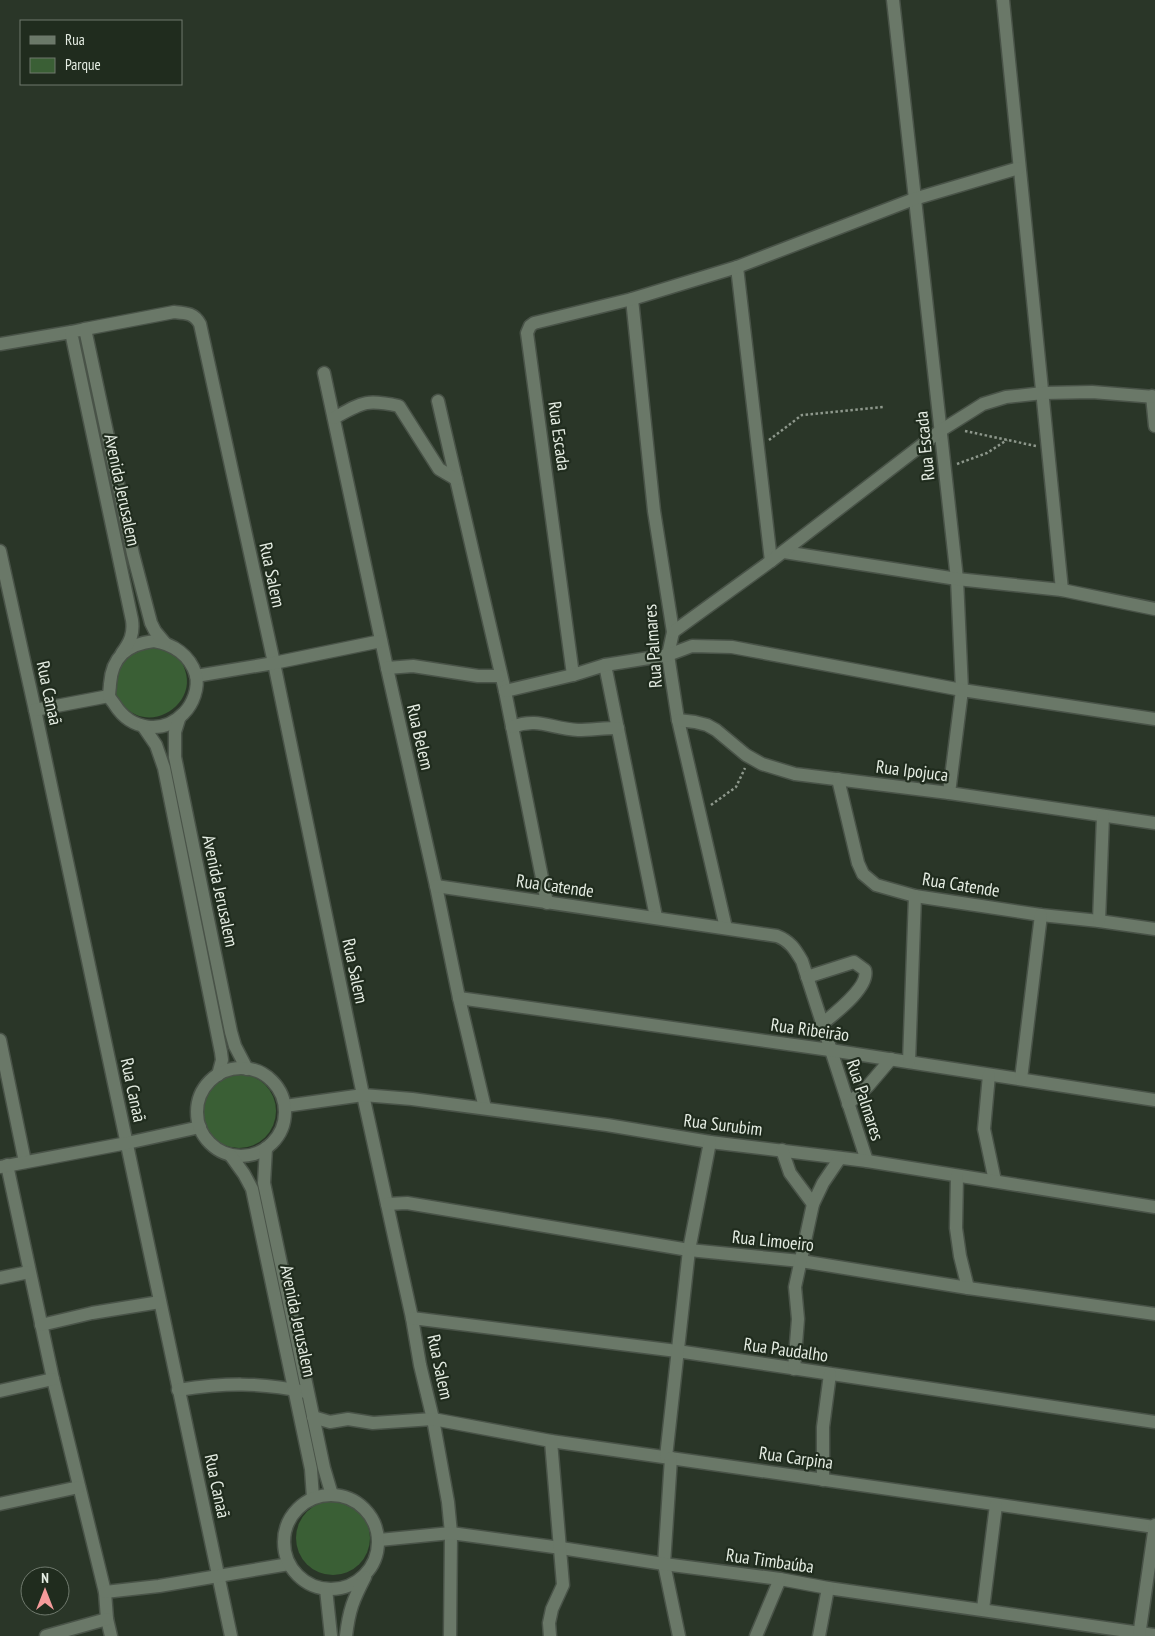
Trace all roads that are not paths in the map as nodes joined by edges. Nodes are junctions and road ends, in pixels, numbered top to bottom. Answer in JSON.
{"nodes":[{"id":1,"x":893,"y":0,"type":"edge"},
{"id":2,"x":1003,"y":0,"type":"edge"},
{"id":3,"x":1019,"y":168,"type":"junction"},
{"id":4,"x":914,"y":199,"type":"junction"},
{"id":5,"x":737,"y":267,"type":"junction"},
{"id":6,"x":632,"y":299,"type":"junction"},
{"id":7,"x":85,"y":329,"type":"junction"},
{"id":8,"x":71,"y":332,"type":"junction"},
{"id":9,"x":0,"y":344,"type":"edge"},
{"id":10,"x":324,"y":373,"type":"dead end"},
{"id":11,"x":1043,"y":393,"type":"junction"},
{"id":12,"x":1154,"y":397,"type":"edge"},
{"id":13,"x":438,"y":401,"type":"dead end"},
{"id":14,"x":334,"y":418,"type":"junction"},
{"id":15,"x":1155,"y":426,"type":"edge"},
{"id":16,"x":944,"y":429,"type":"junction"},
{"id":17,"x":456,"y":479,"type":"junction"},
{"id":18,"x":0,"y":551,"type":"edge"},
{"id":19,"x":784,"y":552,"type":"junction"},
{"id":20,"x":771,"y":561,"type":"junction"},
{"id":21,"x":957,"y":579,"type":"junction"},
{"id":22,"x":1062,"y":590,"type":"junction"},
{"id":23,"x":1155,"y":609,"type":"edge"},
{"id":24,"x":673,"y":632,"type":"junction"},
{"id":25,"x":381,"y":641,"type":"junction"},
{"id":26,"x":166,"y":643,"type":"junction"},
{"id":27,"x":122,"y":653,"type":"junction"},
{"id":28,"x":668,"y":655,"type":"junction"},
{"id":29,"x":274,"y":663,"type":"junction"},
{"id":30,"x":605,"y":665,"type":"junction"},
{"id":31,"x":387,"y":668,"type":"junction"},
{"id":32,"x":573,"y":675,"type":"junction"},
{"id":33,"x":196,"y":676,"type":"junction"},
{"id":34,"x":500,"y":676,"type":"junction"},
{"id":35,"x":962,"y":690,"type":"junction"},
{"id":36,"x":504,"y":691,"type":"junction"},
{"id":37,"x":109,"y":696,"type":"junction"},
{"id":38,"x":35,"y":710,"type":"junction"},
{"id":39,"x":179,"y":719,"type":"junction"},
{"id":40,"x":1155,"y":719,"type":"edge"},
{"id":41,"x":678,"y":720,"type":"junction"},
{"id":42,"x":144,"y":726,"type":"junction"},
{"id":43,"x":512,"y":727,"type":"junction"},
{"id":44,"x":618,"y":728,"type":"junction"},
{"id":45,"x":838,"y":780,"type":"junction"},
{"id":46,"x":949,"y":793,"type":"junction"},
{"id":47,"x":1103,"y":816,"type":"junction"},
{"id":48,"x":1155,"y":823,"type":"edge"},
{"id":49,"x":183,"y":830,"type":"junction"},
{"id":50,"x":436,"y":886,"type":"junction"},
{"id":51,"x":916,"y":896,"type":"junction"},
{"id":52,"x":547,"y":903,"type":"junction"},
{"id":53,"x":1041,"y":915,"type":"junction"},
{"id":54,"x":656,"y":917,"type":"junction"},
{"id":55,"x":1099,"y":921,"type":"junction"},
{"id":56,"x":726,"y":928,"type":"junction"},
{"id":57,"x":1155,"y":929,"type":"edge"},
{"id":58,"x":787,"y":940,"type":"joint"},
{"id":59,"x":218,"y":965,"type":"junction"},
{"id":60,"x":204,"y":969,"type":"junction"},
{"id":61,"x":807,"y":977,"type":"junction"},
{"id":62,"x":459,"y":998,"type":"junction"},
{"id":63,"x":822,"y":1024,"type":"junction"},
{"id":64,"x":0,"y":1040,"type":"edge"},
{"id":65,"x":830,"y":1050,"type":"junction"},
{"id":66,"x":891,"y":1060,"type":"junction"},
{"id":67,"x":909,"y":1062,"type":"junction"},
{"id":68,"x":246,"y":1069,"type":"junction"},
{"id":69,"x":218,"y":1074,"type":"junction"},
{"id":70,"x":989,"y":1074,"type":"junction"},
{"id":71,"x":1021,"y":1079,"type":"junction"},
{"id":72,"x":363,"y":1095,"type":"junction"},
{"id":73,"x":6,"y":1100,"type":"edge"},
{"id":74,"x":1155,"y":1100,"type":"edge"},
{"id":75,"x":848,"y":1104,"type":"junction"},
{"id":76,"x":285,"y":1106,"type":"junction"},
{"id":77,"x":485,"y":1108,"type":"junction"},
{"id":78,"x":200,"y":1127,"type":"junction"},
{"id":79,"x":710,"y":1142,"type":"junction"},
{"id":80,"x":127,"y":1143,"type":"junction"},
{"id":81,"x":266,"y":1148,"type":"junction"},
{"id":82,"x":782,"y":1150,"type":"junction"},
{"id":83,"x":231,"y":1156,"type":"junction"},
{"id":84,"x":840,"y":1158,"type":"junction"},
{"id":85,"x":867,"y":1161,"type":"junction"},
{"id":86,"x":25,"y":1162,"type":"junction"},
{"id":87,"x":3,"y":1166,"type":"edge"},
{"id":88,"x":957,"y":1176,"type":"junction"},
{"id":89,"x":995,"y":1181,"type":"junction"},
{"id":90,"x":387,"y":1204,"type":"junction"},
{"id":91,"x":813,"y":1204,"type":"junction"},
{"id":92,"x":1155,"y":1207,"type":"edge"},
{"id":93,"x":689,"y":1250,"type":"junction"},
{"id":94,"x":279,"y":1254,"type":"junction"},
{"id":95,"x":266,"y":1256,"type":"junction"},
{"id":96,"x":801,"y":1261,"type":"junction"},
{"id":97,"x":29,"y":1272,"type":"junction"},
{"id":98,"x":0,"y":1278,"type":"edge"},
{"id":99,"x":968,"y":1288,"type":"junction"},
{"id":100,"x":160,"y":1302,"type":"junction"},
{"id":101,"x":1155,"y":1314,"type":"edge"},
{"id":102,"x":412,"y":1318,"type":"junction"},
{"id":103,"x":41,"y":1325,"type":"junction"},
{"id":104,"x":677,"y":1351,"type":"junction"},
{"id":105,"x":794,"y":1369,"type":"junction"},
{"id":106,"x":830,"y":1374,"type":"junction"},
{"id":107,"x":53,"y":1379,"type":"junction"},
{"id":108,"x":178,"y":1390,"type":"junction"},
{"id":109,"x":294,"y":1390,"type":"junction"},
{"id":110,"x":0,"y":1391,"type":"edge"},
{"id":111,"x":308,"y":1393,"type":"junction"},
{"id":112,"x":313,"y":1417,"type":"junction"},
{"id":113,"x":433,"y":1419,"type":"junction"},
{"id":114,"x":1155,"y":1422,"type":"edge"},
{"id":115,"x":551,"y":1441,"type":"junction"},
{"id":116,"x":668,"y":1458,"type":"junction"},
{"id":117,"x":823,"y":1480,"type":"junction"},
{"id":118,"x":79,"y":1487,"type":"junction"},
{"id":119,"x":332,"y":1495,"type":"junction"},
{"id":120,"x":314,"y":1498,"type":"junction"},
{"id":121,"x":0,"y":1504,"type":"edge"},
{"id":122,"x":996,"y":1505,"type":"junction"},
{"id":123,"x":1155,"y":1527,"type":"edge"},
{"id":124,"x":451,"y":1534,"type":"junction"},
{"id":125,"x":379,"y":1540,"type":"junction"},
{"id":126,"x":561,"y":1548,"type":"junction"},
{"id":127,"x":289,"y":1564,"type":"junction"},
{"id":128,"x":664,"y":1564,"type":"junction"},
{"id":129,"x":367,"y":1574,"type":"junction"},
{"id":130,"x":218,"y":1576,"type":"junction"},
{"id":131,"x":780,"y":1579,"type":"junction"},
{"id":132,"x":828,"y":1588,"type":"junction"},
{"id":133,"x":326,"y":1589,"type":"junction"},
{"id":134,"x":104,"y":1592,"type":"junction"},
{"id":135,"x":983,"y":1610,"type":"junction"},
{"id":136,"x":107,"y":1618,"type":"junction"},
{"id":137,"x":1139,"y":1634,"type":"edge"},
{"id":138,"x":1155,"y":1634,"type":"edge"},
{"id":139,"x":46,"y":1636,"type":"edge"},
{"id":140,"x":111,"y":1636,"type":"edge"},
{"id":141,"x":231,"y":1636,"type":"edge"},
{"id":142,"x":331,"y":1636,"type":"edge"},
{"id":143,"x":346,"y":1636,"type":"edge"},
{"id":144,"x":450,"y":1636,"type":"edge"},
{"id":145,"x":550,"y":1636,"type":"edge"},
{"id":146,"x":679,"y":1636,"type":"edge"},
{"id":147,"x":756,"y":1636,"type":"edge"},
{"id":148,"x":819,"y":1636,"type":"edge"}],
"edges":[{"from":1,"to":4,"type":"street","name":"Rua Escada"},
{"from":2,"to":3,"type":"street"},
{"from":3,"to":4,"type":"street"},
{"from":3,"to":11,"type":"street"},
{"from":4,"to":5,"type":"street"},
{"from":4,"to":16,"type":"street","name":"Rua Escada"},
{"from":5,"to":6,"type":"street"},
{"from":5,"to":20,"type":"street"},
{"from":6,"to":24,"type":"street","name":"Rua Palmares"},
{"from":6,"to":32,"type":"street","name":"Rua Escada"},
{"from":7,"to":8,"type":"street"},
{"from":7,"to":26,"type":"street","name":"Avenida Jerusalem"},
{"from":7,"to":29,"type":"street","name":"Rua Salem"},
{"from":8,"to":9,"type":"street"},
{"from":8,"to":27,"type":"street","name":"Avenida Jerusalem"},
{"from":10,"to":14,"type":"street","name":"Rua Belem"},
{"from":11,"to":12,"type":"street"},
{"from":11,"to":16,"type":"street"},
{"from":11,"to":22,"type":"street"},
{"from":12,"to":15,"type":"street"},
{"from":13,"to":17,"type":"street"},
{"from":14,"to":17,"type":"street"},
{"from":14,"to":25,"type":"street","name":"Rua Belem"},
{"from":16,"to":19,"type":"street"},
{"from":16,"to":21,"type":"street","name":"Rua Escada"},
{"from":17,"to":34,"type":"street"},
{"from":18,"to":38,"type":"street","name":"Rua Canaã"},
{"from":19,"to":20,"type":"street"},
{"from":19,"to":21,"type":"street"},
{"from":20,"to":24,"type":"street"},
{"from":21,"to":22,"type":"street"},
{"from":21,"to":35,"type":"street","name":"Rua Escada"},
{"from":22,"to":23,"type":"street"},
{"from":24,"to":28,"type":"street","name":"Rua Palmares"},
{"from":25,"to":29,"type":"street"},
{"from":25,"to":31,"type":"street","name":"Rua Belem"},
{"from":26,"to":27,"type":"street"},
{"from":26,"to":33,"type":"street","name":"Avenida Jerusalem"},
{"from":27,"to":37,"type":"street","name":"Avenida Jerusalem"},
{"from":28,"to":30,"type":"street"},
{"from":28,"to":35,"type":"street"},
{"from":28,"to":41,"type":"street","name":"Rua Palmares"},
{"from":29,"to":33,"type":"street"},
{"from":29,"to":72,"type":"street","name":"Rua Salem"},
{"from":30,"to":32,"type":"street"},
{"from":30,"to":44,"type":"street"},
{"from":31,"to":34,"type":"street"},
{"from":31,"to":50,"type":"street","name":"Rua Belem"},
{"from":32,"to":36,"type":"street"},
{"from":33,"to":39,"type":"street","name":"Avenida Jerusalem"},
{"from":34,"to":36,"type":"street"},
{"from":35,"to":40,"type":"street"},
{"from":35,"to":46,"type":"street","name":"Rua Escada"},
{"from":36,"to":43,"type":"street"},
{"from":37,"to":38,"type":"street"},
{"from":37,"to":42,"type":"street"},
{"from":38,"to":80,"type":"street","name":"Rua Canaã"},
{"from":39,"to":42,"type":"street"},
{"from":39,"to":49,"type":"street","name":"Avenida Jerusalem"},
{"from":41,"to":45,"type":"street","name":"Rua Ipojuca"},
{"from":41,"to":56,"type":"street","name":"Rua Palmares"},
{"from":42,"to":49,"type":"street","name":"Avenida Jerusalem"},
{"from":43,"to":44,"type":"street"},
{"from":43,"to":52,"type":"street"},
{"from":44,"to":54,"type":"street"},
{"from":45,"to":46,"type":"street","name":"Rua Ipojuca"},
{"from":45,"to":51,"type":"street","name":"Rua Catende"},
{"from":46,"to":47,"type":"street","name":"Rua Ipojuca"},
{"from":47,"to":48,"type":"street","name":"Rua Ipojuca"},
{"from":47,"to":55,"type":"street"},
{"from":49,"to":59,"type":"street","name":"Avenida Jerusalem"},
{"from":49,"to":60,"type":"street","name":"Avenida Jerusalem"},
{"from":50,"to":52,"type":"street","name":"Rua Catende"},
{"from":50,"to":62,"type":"street","name":"Rua Belem"},
{"from":51,"to":53,"type":"street","name":"Rua Catende"},
{"from":51,"to":67,"type":"street"},
{"from":52,"to":54,"type":"street","name":"Rua Catende"},
{"from":53,"to":55,"type":"street","name":"Rua Catende"},
{"from":53,"to":71,"type":"street"},
{"from":54,"to":56,"type":"street","name":"Rua Catende"},
{"from":55,"to":57,"type":"street","name":"Rua Catende"},
{"from":56,"to":58,"type":"street","name":"Rua Catende"},
{"from":58,"to":61,"type":"street","name":"Rua Palmares"},
{"from":59,"to":60,"type":"street"},
{"from":59,"to":68,"type":"street","name":"Avenida Jerusalem"},
{"from":60,"to":69,"type":"street","name":"Avenida Jerusalem"},
{"from":61,"to":63,"type":"street","name":"Rua Palmares"},
{"from":61,"to":63,"type":"street"},
{"from":62,"to":65,"type":"street","name":"Rua Ribeirão"},
{"from":62,"to":77,"type":"street","name":"Rua Belem"},
{"from":63,"to":65,"type":"street","name":"Rua Palmares"},
{"from":64,"to":73,"type":"street"},
{"from":65,"to":66,"type":"street","name":"Rua Ribeirão"},
{"from":65,"to":75,"type":"street","name":"Rua Palmares"},
{"from":66,"to":67,"type":"street","name":"Rua Ribeirão"},
{"from":66,"to":75,"type":"street"},
{"from":67,"to":70,"type":"street","name":"Rua Ribeirão"},
{"from":68,"to":69,"type":"street"},
{"from":68,"to":76,"type":"street"},
{"from":69,"to":78,"type":"street"},
{"from":70,"to":71,"type":"street","name":"Rua Ribeirão"},
{"from":70,"to":89,"type":"street"},
{"from":71,"to":74,"type":"street","name":"Rua Ribeirão"},
{"from":72,"to":76,"type":"street","name":"Rua Surubim"},
{"from":72,"to":77,"type":"street","name":"Rua Surubim"},
{"from":72,"to":90,"type":"street","name":"Rua Salem"},
{"from":73,"to":86,"type":"street"},
{"from":75,"to":85,"type":"street","name":"Rua Palmares"},
{"from":76,"to":81,"type":"street"},
{"from":77,"to":79,"type":"street","name":"Rua Surubim"},
{"from":78,"to":80,"type":"street"},
{"from":78,"to":83,"type":"street","name":"Avenida Jerusalem"},
{"from":79,"to":82,"type":"street","name":"Rua Surubim"},
{"from":79,"to":93,"type":"street"},
{"from":80,"to":86,"type":"street"},
{"from":80,"to":100,"type":"street","name":"Rua Canaã"},
{"from":81,"to":83,"type":"street"},
{"from":81,"to":94,"type":"street","name":"Avenida Jerusalem"},
{"from":82,"to":84,"type":"street","name":"Rua Surubim"},
{"from":82,"to":91,"type":"street"},
{"from":83,"to":95,"type":"street","name":"Avenida Jerusalem"},
{"from":84,"to":85,"type":"street","name":"Rua Surubim"},
{"from":84,"to":91,"type":"street"},
{"from":85,"to":88,"type":"street","name":"Rua Surubim"},
{"from":86,"to":87,"type":"street"},
{"from":87,"to":97,"type":"street"},
{"from":88,"to":89,"type":"street","name":"Rua Surubim"},
{"from":88,"to":99,"type":"street"},
{"from":89,"to":92,"type":"street","name":"Rua Surubim"},
{"from":90,"to":93,"type":"street","name":"Rua Limoeiro"},
{"from":90,"to":102,"type":"street","name":"Rua Salem"},
{"from":91,"to":96,"type":"street"},
{"from":93,"to":96,"type":"street","name":"Rua Limoeiro"},
{"from":93,"to":104,"type":"street"},
{"from":94,"to":95,"type":"street"},
{"from":94,"to":111,"type":"street","name":"Avenida Jerusalem"},
{"from":95,"to":109,"type":"street","name":"Avenida Jerusalem"},
{"from":96,"to":99,"type":"street","name":"Rua Limoeiro"},
{"from":96,"to":105,"type":"street"},
{"from":97,"to":98,"type":"street"},
{"from":97,"to":103,"type":"street"},
{"from":99,"to":101,"type":"street","name":"Rua Limoeiro"},
{"from":100,"to":103,"type":"street"},
{"from":100,"to":108,"type":"street","name":"Rua Canaã"},
{"from":102,"to":104,"type":"street","name":"Rua Paudalho"},
{"from":102,"to":113,"type":"street","name":"Rua Salem"},
{"from":103,"to":107,"type":"street"},
{"from":104,"to":105,"type":"street","name":"Rua Paudalho"},
{"from":104,"to":116,"type":"street"},
{"from":105,"to":106,"type":"street","name":"Rua Paudalho"},
{"from":106,"to":114,"type":"street","name":"Rua Paudalho"},
{"from":106,"to":117,"type":"street"},
{"from":107,"to":110,"type":"street"},
{"from":107,"to":118,"type":"street"},
{"from":108,"to":109,"type":"street"},
{"from":108,"to":130,"type":"street","name":"Rua Canaã"},
{"from":109,"to":111,"type":"street"},
{"from":109,"to":120,"type":"street","name":"Avenida Jerusalem"},
{"from":111,"to":112,"type":"street","name":"Avenida Jerusalem"},
{"from":112,"to":113,"type":"street","name":"Rua Carpina"},
{"from":112,"to":119,"type":"street","name":"Avenida Jerusalem"},
{"from":113,"to":115,"type":"street","name":"Rua Carpina"},
{"from":113,"to":124,"type":"street","name":"Rua Salem"},
{"from":115,"to":116,"type":"street","name":"Rua Carpina"},
{"from":115,"to":126,"type":"street"},
{"from":116,"to":117,"type":"street","name":"Rua Carpina"},
{"from":116,"to":128,"type":"street"},
{"from":117,"to":122,"type":"street","name":"Rua Carpina"},
{"from":118,"to":121,"type":"street"},
{"from":118,"to":134,"type":"street"},
{"from":119,"to":120,"type":"street"},
{"from":119,"to":125,"type":"street"},
{"from":120,"to":127,"type":"street"},
{"from":122,"to":123,"type":"street","name":"Rua Carpina"},
{"from":122,"to":135,"type":"street"},
{"from":123,"to":137,"type":"street"},
{"from":124,"to":125,"type":"street","name":"Rua Timbaúba"},
{"from":124,"to":126,"type":"street","name":"Rua Timbaúba"},
{"from":124,"to":144,"type":"street","name":"Rua Salem"},
{"from":125,"to":129,"type":"street"},
{"from":126,"to":128,"type":"street","name":"Rua Timbaúba"},
{"from":126,"to":145,"type":"street"},
{"from":127,"to":130,"type":"street"},
{"from":127,"to":133,"type":"street"},
{"from":128,"to":131,"type":"street","name":"Rua Timbaúba"},
{"from":128,"to":146,"type":"street"},
{"from":129,"to":133,"type":"street"},
{"from":129,"to":143,"type":"street"},
{"from":130,"to":134,"type":"street"},
{"from":130,"to":141,"type":"street","name":"Rua Canaã"},
{"from":131,"to":132,"type":"street","name":"Rua Timbaúba"},
{"from":131,"to":147,"type":"street"},
{"from":132,"to":135,"type":"street","name":"Rua Timbaúba"},
{"from":132,"to":148,"type":"street"},
{"from":133,"to":142,"type":"street"},
{"from":134,"to":136,"type":"street"},
{"from":135,"to":137,"type":"street","name":"Rua Timbaúba"},
{"from":136,"to":139,"type":"street"},
{"from":136,"to":140,"type":"street"},
{"from":137,"to":138,"type":"street","name":"Rua Timbaúba"}]}
